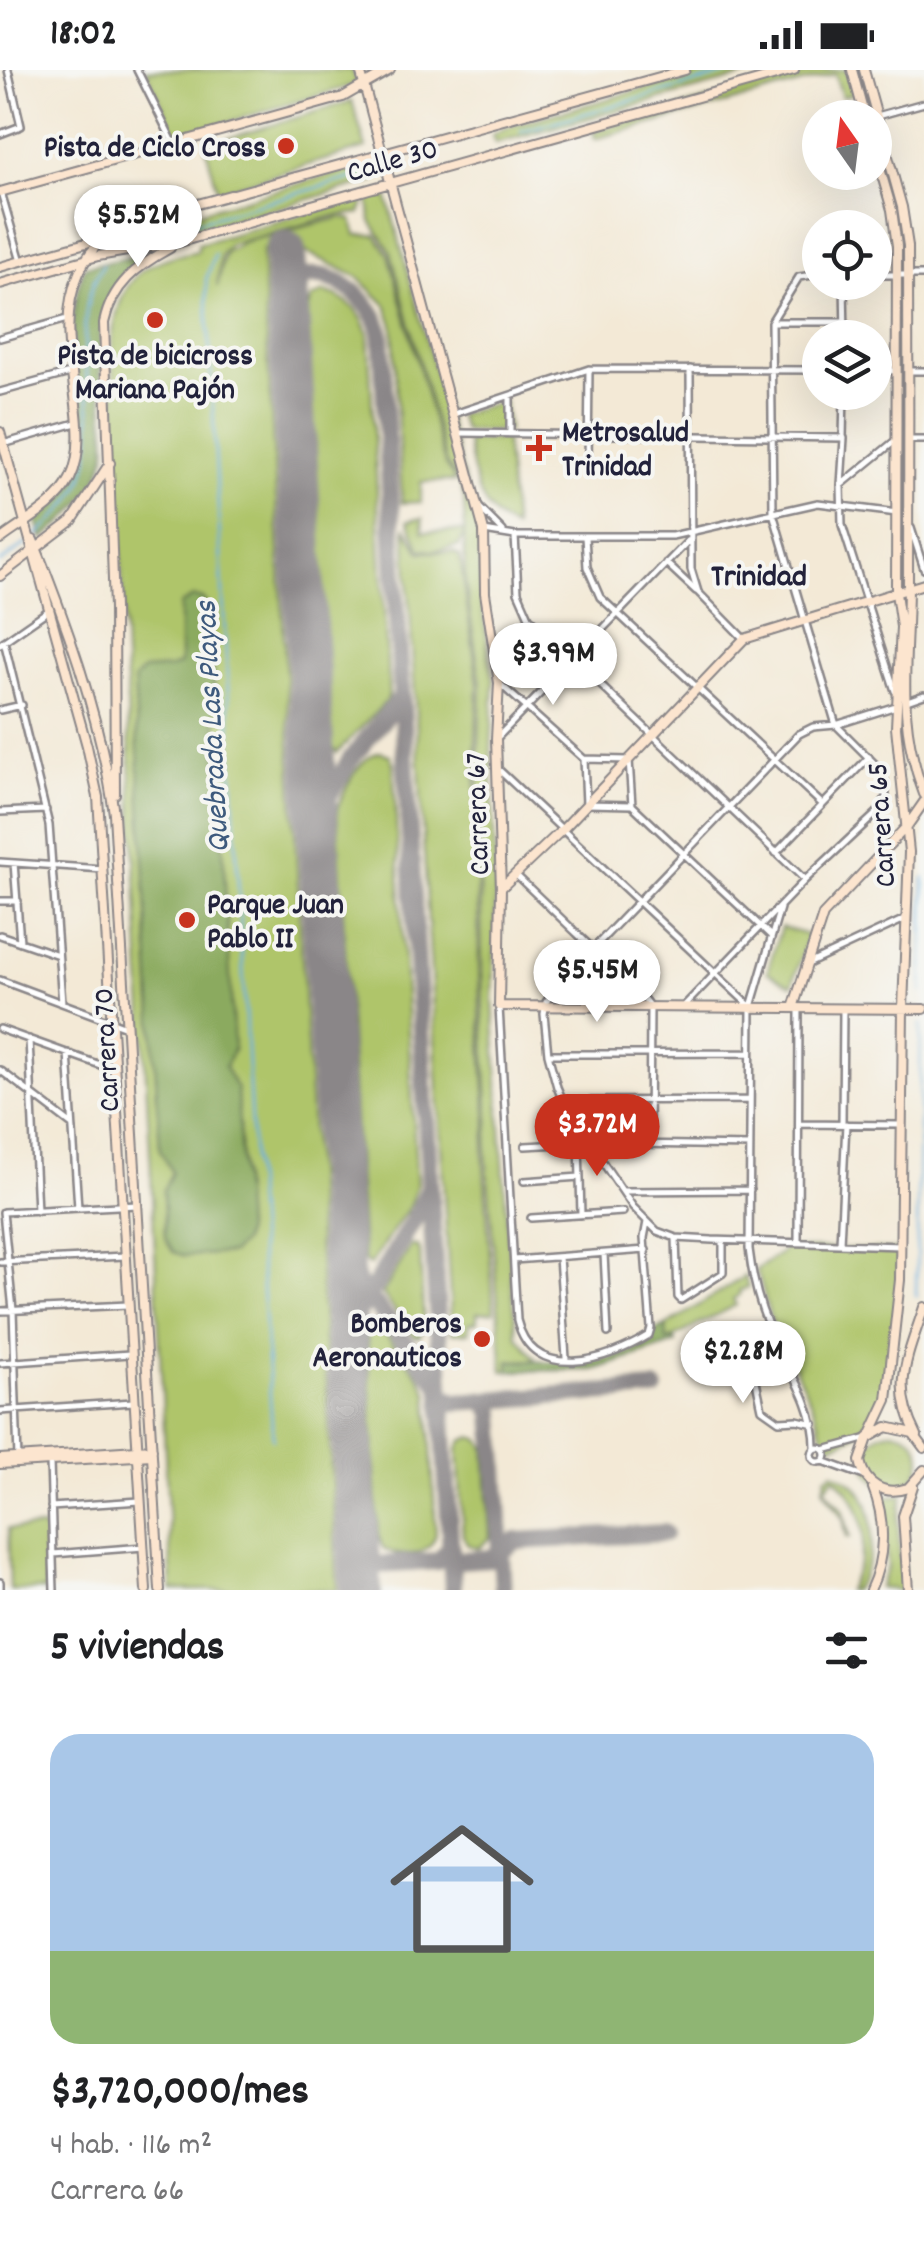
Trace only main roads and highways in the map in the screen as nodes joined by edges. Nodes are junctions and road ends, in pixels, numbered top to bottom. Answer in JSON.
{"nodes":[{"id":1,"x":360,"y":70,"type":"edge"},
{"id":2,"x":390,"y":70,"type":"edge"},
{"id":3,"x":685,"y":70,"type":"edge"},
{"id":4,"x":794,"y":70,"type":"edge"},
{"id":5,"x":852,"y":70,"type":"edge"},
{"id":6,"x":864,"y":70,"type":"edge"},
{"id":7,"x":364,"y":85,"type":"junction"},
{"id":8,"x":861,"y":100,"type":"edge"},
{"id":9,"x":872,"y":100,"type":"edge"},
{"id":10,"x":383,"y":152,"type":"junction"},
{"id":11,"x":892,"y":171,"type":"edge"},
{"id":12,"x":391,"y":183,"type":"junction"},
{"id":13,"x":886,"y":190,"type":"edge"},
{"id":14,"x":1,"y":192,"type":"edge"},
{"id":15,"x":188,"y":207,"type":"junction"},
{"id":16,"x":180,"y":242,"type":"junction"},
{"id":17,"x":86,"y":260,"type":"junction"},
{"id":18,"x":0,"y":267,"type":"edge"},
{"id":19,"x":903,"y":275,"type":"junction"},
{"id":20,"x":0,"y":284,"type":"edge"},
{"id":21,"x":903,"y":371,"type":"junction"},
{"id":22,"x":0,"y":432,"type":"edge"},
{"id":23,"x":110,"y":462,"type":"junction"},
{"id":24,"x":18,"y":497,"type":"junction"},
{"id":25,"x":26,"y":522,"type":"junction"},
{"id":26,"x":16,"y":528,"type":"junction"},
{"id":27,"x":0,"y":540,"type":"edge"},
{"id":28,"x":32,"y":544,"type":"junction"},
{"id":29,"x":0,"y":576,"type":"edge"},
{"id":30,"x":924,"y":584,"type":"edge"},
{"id":31,"x":908,"y":589,"type":"junction"},
{"id":32,"x":896,"y":593,"type":"junction"},
{"id":33,"x":900,"y":704,"type":"junction"},
{"id":34,"x":920,"y":776,"type":"edge"},
{"id":35,"x":924,"y":798,"type":"edge"},
{"id":36,"x":114,"y":814,"type":"junction"},
{"id":37,"x":908,"y":824,"type":"junction"},
{"id":38,"x":500,"y":858,"type":"junction"},
{"id":39,"x":516,"y":874,"type":"junction"},
{"id":40,"x":501,"y":888,"type":"junction"},
{"id":41,"x":796,"y":1008,"type":"junction"},
{"id":42,"x":903,"y":1008,"type":"junction"},
{"id":43,"x":924,"y":1009,"type":"edge"},
{"id":44,"x":924,"y":1307,"type":"edge"},
{"id":45,"x":869,"y":1436,"type":"junction"},
{"id":46,"x":923,"y":1445,"type":"edge"},
{"id":47,"x":152,"y":1452,"type":"junction"},
{"id":48,"x":137,"y":1453,"type":"junction"},
{"id":49,"x":18,"y":1460,"type":"junction"},
{"id":50,"x":0,"y":1462,"type":"edge"},
{"id":51,"x":921,"y":1476,"type":"edge"},
{"id":52,"x":868,"y":1480,"type":"junction"},
{"id":53,"x":146,"y":1590,"type":"edge"},
{"id":54,"x":160,"y":1590,"type":"edge"},
{"id":55,"x":870,"y":1590,"type":"edge"},
{"id":56,"x":908,"y":1590,"type":"edge"}],
"edges":[{"from":1,"to":7,"type":"main road","name":"Carrera 67"},
{"from":2,"to":7,"type":"main road"},
{"from":3,"to":10,"type":"main road","name":"Calle 30"},
{"from":4,"to":12,"type":"main road","name":"Calle 30"},
{"from":5,"to":8,"type":"main road"},
{"from":6,"to":9,"type":"main road","name":"Carrera 65"},
{"from":7,"to":10,"type":"main road","name":"Carrera 67"},
{"from":7,"to":14,"type":"main road"},
{"from":10,"to":12,"type":"main road","name":"Carrera 67"},
{"from":10,"to":15,"type":"main road","name":"Calle 30"},
{"from":11,"to":19,"type":"main road","name":"Carrera 65"},
{"from":12,"to":16,"type":"main road","name":"Calle 30"},
{"from":12,"to":38,"type":"main road","name":"Carrera 67"},
{"from":13,"to":19,"type":"main road","name":"Carrera 65"},
{"from":15,"to":17,"type":"main road"},
{"from":15,"to":18,"type":"main road","name":"Calle 30"},
{"from":16,"to":17,"type":"main road","name":"Calle 30"},
{"from":16,"to":23,"type":"main road"},
{"from":17,"to":20,"type":"main road","name":"Calle 30"},
{"from":17,"to":25,"type":"main road"},
{"from":19,"to":21,"type":"main road","name":"Carrera 65"},
{"from":21,"to":31,"type":"main road","name":"Carrera 65"},
{"from":21,"to":32,"type":"main road","name":"Carrera 65"},
{"from":22,"to":24,"type":"main road","name":"Carrera 70"},
{"from":23,"to":28,"type":"main road"},
{"from":23,"to":36,"type":"main road"},
{"from":24,"to":25,"type":"main road","name":"Carrera 70"},
{"from":24,"to":26,"type":"main road"},
{"from":25,"to":26,"type":"main road"},
{"from":25,"to":28,"type":"main road","name":"Carrera 70"},
{"from":26,"to":27,"type":"main road"},
{"from":28,"to":29,"type":"main road"},
{"from":28,"to":36,"type":"main road","name":"Carrera 70"},
{"from":28,"to":48,"type":"main road","name":"Carrera 70"},
{"from":30,"to":31,"type":"main road"},
{"from":31,"to":32,"type":"main road"},
{"from":31,"to":33,"type":"main road","name":"Carrera 65"},
{"from":32,"to":33,"type":"main road","name":"Carrera 65"},
{"from":32,"to":39,"type":"main road"},
{"from":33,"to":34,"type":"main road","name":"Carrera 65"},
{"from":33,"to":37,"type":"main road","name":"Carrera 65"},
{"from":34,"to":35,"type":"main road","name":"Carrera 65"},
{"from":35,"to":37,"type":"main road"},
{"from":36,"to":47,"type":"main road","name":"Carrera 70"},
{"from":37,"to":41,"type":"main road"},
{"from":37,"to":42,"type":"main road","name":"Carrera 65"},
{"from":38,"to":39,"type":"main road"},
{"from":38,"to":40,"type":"main road","name":"Carrera 67"},
{"from":39,"to":40,"type":"main road"},
{"from":40,"to":41,"type":"main road","name":"Carrera 67"},
{"from":41,"to":42,"type":"main road"},
{"from":42,"to":43,"type":"main road"},
{"from":42,"to":45,"type":"main road","name":"Carrera 65"},
{"from":44,"to":46,"type":"main road"},
{"from":45,"to":46,"type":"main road"},
{"from":45,"to":52,"type":"main road","name":"Carrera 65"},
{"from":47,"to":48,"type":"main road"},
{"from":47,"to":54,"type":"main road","name":"Carrera 70"},
{"from":48,"to":49,"type":"main road"},
{"from":48,"to":49,"type":"main road"},
{"from":48,"to":53,"type":"main road","name":"Carrera 70"},
{"from":49,"to":50,"type":"main road"},
{"from":51,"to":52,"type":"main road"},
{"from":51,"to":56,"type":"main road"},
{"from":52,"to":55,"type":"main road"}]}
